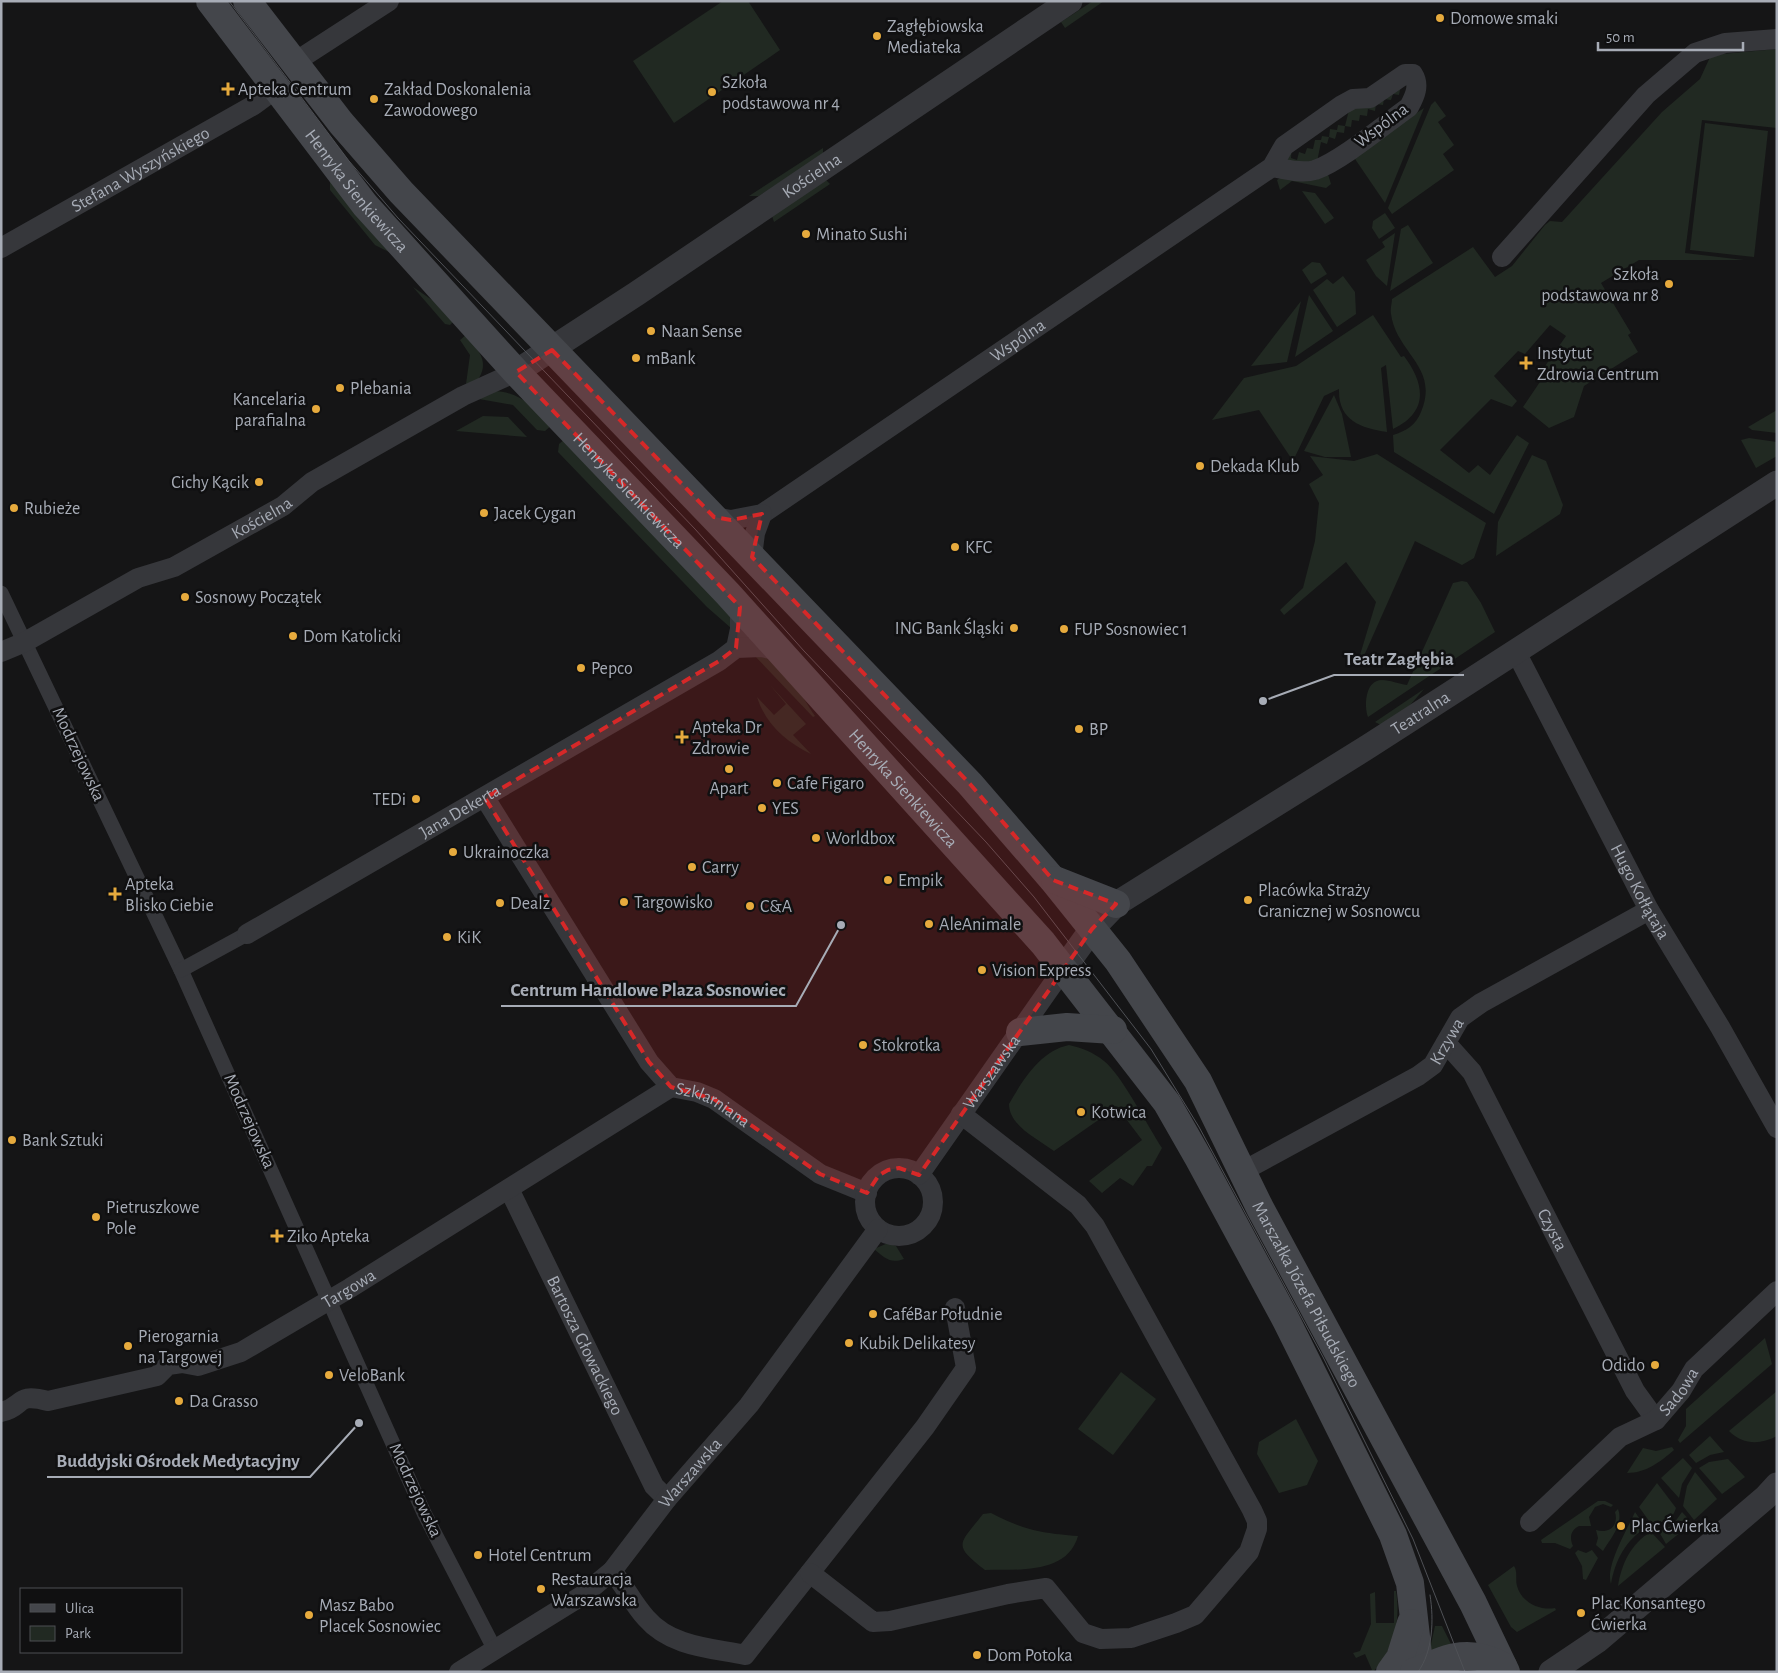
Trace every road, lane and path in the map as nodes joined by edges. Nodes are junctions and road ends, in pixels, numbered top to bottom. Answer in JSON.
{"nodes":[{"id":1,"x":210,"y":1,"type":"edge"},
{"id":2,"x":247,"y":1,"type":"edge"},
{"id":3,"x":389,"y":1,"type":"edge"},
{"id":4,"x":1070,"y":1,"type":"edge"},
{"id":5,"x":1777,"y":38,"type":"edge"},
{"id":6,"x":295,"y":62,"type":"junction"},
{"id":7,"x":277,"y":88,"type":"junction"},
{"id":8,"x":1272,"y":167,"type":"junction"},
{"id":9,"x":1,"y":248,"type":"edge"},
{"id":10,"x":1502,"y":257,"type":"dead end"},
{"id":11,"x":552,"y":350,"type":"junction"},
{"id":12,"x":516,"y":372,"type":"junction"},
{"id":13,"x":1777,"y":483,"type":"edge"},
{"id":14,"x":762,"y":514,"type":"junction"},
{"id":15,"x":714,"y":517,"type":"junction"},
{"id":16,"x":752,"y":557,"type":"junction"},
{"id":17,"x":1,"y":593,"type":"edge"},
{"id":18,"x":740,"y":607,"type":"junction"},
{"id":19,"x":25,"y":642,"type":"junction"},
{"id":20,"x":736,"y":648,"type":"junction"},
{"id":21,"x":1515,"y":650,"type":"junction"},
{"id":22,"x":1,"y":652,"type":"edge"},
{"id":23,"x":780,"y":652,"type":"junction"},
{"id":24,"x":485,"y":798,"type":"junction"},
{"id":25,"x":1053,"y":880,"type":"junction"},
{"id":26,"x":1116,"y":904,"type":"junction"},
{"id":27,"x":1649,"y":910,"type":"junction"},
{"id":28,"x":1092,"y":928,"type":"junction"},
{"id":29,"x":247,"y":934,"type":"joint"},
{"id":30,"x":1064,"y":968,"type":"junction"},
{"id":31,"x":181,"y":970,"type":"junction"},
{"id":32,"x":1113,"y":1030,"type":"junction"},
{"id":33,"x":1020,"y":1032,"type":"junction"},
{"id":34,"x":1446,"y":1043,"type":"junction"},
{"id":35,"x":671,"y":1086,"type":"junction"},
{"id":36,"x":961,"y":1114,"type":"junction"},
{"id":37,"x":1777,"y":1128,"type":"edge"},
{"id":38,"x":1243,"y":1171,"type":"junction"},
{"id":39,"x":919,"y":1175,"type":"junction"},
{"id":40,"x":509,"y":1189,"type":"junction"},
{"id":41,"x":867,"y":1193,"type":"junction"},
{"id":42,"x":878,"y":1229,"type":"junction"},
{"id":43,"x":1777,"y":1291,"type":"edge"},
{"id":44,"x":330,"y":1300,"type":"junction"},
{"id":45,"x":955,"y":1308,"type":"dead end"},
{"id":46,"x":1,"y":1412,"type":"edge"},
{"id":47,"x":1656,"y":1420,"type":"junction"},
{"id":48,"x":1777,"y":1485,"type":"edge"},
{"id":49,"x":667,"y":1499,"type":"junction"},
{"id":50,"x":1530,"y":1522,"type":"dead end"},
{"id":51,"x":612,"y":1571,"type":"junction"},
{"id":52,"x":810,"y":1573,"type":"junction"},
{"id":53,"x":1414,"y":1612,"type":"junction"},
{"id":54,"x":495,"y":1650,"type":"junction"},
{"id":55,"x":1504,"y":1669,"type":"edge"},
{"id":56,"x":1418,"y":1671,"type":"edge"},
{"id":57,"x":459,"y":1672,"type":"edge"},
{"id":58,"x":1390,"y":1672,"type":"edge"},
{"id":59,"x":1551,"y":1672,"type":"edge"}],
"edges":[{"from":1,"to":7,"type":"main road","name":"Henryka Sienkiewicza"},
{"from":2,"to":6,"type":"main road","name":"Henryka Sienkiewicza"},
{"from":3,"to":6,"type":"street"},
{"from":4,"to":11,"type":"street","name":"Kościelna"},
{"from":5,"to":10,"type":"street"},
{"from":6,"to":11,"type":"main road","name":"Henryka Sienkiewicza"},
{"from":7,"to":9,"type":"street","name":"Stefana Wyszyńskiego"},
{"from":7,"to":12,"type":"main road","name":"Henryka Sienkiewicza"},
{"from":8,"to":8,"type":"street","name":"Wspólna"},
{"from":8,"to":14,"type":"street","name":"Wspólna"},
{"from":11,"to":12,"type":"street","name":"Kościelna"},
{"from":11,"to":15,"type":"main road","name":"Henryka Sienkiewicza"},
{"from":12,"to":18,"type":"main road","name":"Henryka Sienkiewicza"},
{"from":12,"to":19,"type":"street","name":"Kościelna"},
{"from":13,"to":21,"type":"street","name":"Teatralna"},
{"from":14,"to":15,"type":"street","name":"Wspólna"},
{"from":14,"to":16,"type":"street"},
{"from":15,"to":16,"type":"main road","name":"Henryka Sienkiewicza"},
{"from":16,"to":25,"type":"main road","name":"Henryka Sienkiewicza"},
{"from":17,"to":19,"type":"street","name":"Modrzejowska"},
{"from":18,"to":20,"type":"street"},
{"from":18,"to":23,"type":"main road","name":"Henryka Sienkiewicza"},
{"from":19,"to":22,"type":"street","name":"Kościelna"},
{"from":19,"to":31,"type":"street","name":"Modrzejowska"},
{"from":20,"to":23,"type":"street"},
{"from":20,"to":24,"type":"street","name":"Jana Dekerta"},
{"from":21,"to":26,"type":"street","name":"Teatralna"},
{"from":21,"to":27,"type":"street","name":"Hugo Kołłątaja"},
{"from":23,"to":30,"type":"main road","name":"Henryka Sienkiewicza"},
{"from":24,"to":29,"type":"street","name":"Jana Dekerta"},
{"from":24,"to":35,"type":"street","name":"Szklarniana"},
{"from":25,"to":26,"type":"main road"},
{"from":25,"to":28,"type":"main road","name":"Henryka Sienkiewicza"},
{"from":26,"to":28,"type":"street","name":"Teatralna"},
{"from":27,"to":34,"type":"street","name":"Krzywa"},
{"from":27,"to":37,"type":"street","name":"Hugo Kołłątaja"},
{"from":28,"to":30,"type":"street","name":"Teatralna"},
{"from":28,"to":38,"type":"main road","name":"Marszałka Józefa Piłsudskiego"},
{"from":29,"to":31,"type":"street","name":"Jana Dekerta"},
{"from":30,"to":32,"type":"main road","name":"Marszałka Józefa Piłsudskiego"},
{"from":30,"to":33,"type":"street","name":"Warszawska"},
{"from":31,"to":44,"type":"street","name":"Modrzejowska"},
{"from":32,"to":33,"type":"main road"},
{"from":32,"to":53,"type":"main road","name":"Marszałka Józefa Piłsudskiego"},
{"from":33,"to":36,"type":"street","name":"Warszawska"},
{"from":34,"to":38,"type":"street","name":"Krzywa"},
{"from":34,"to":47,"type":"street","name":"Czysta"},
{"from":35,"to":40,"type":"street","name":"Targowa"},
{"from":35,"to":41,"type":"street","name":"Szklarniana"},
{"from":36,"to":39,"type":"street","name":"Warszawska"},
{"from":36,"to":52,"type":"street"},
{"from":38,"to":55,"type":"main road","name":"Marszałka Józefa Piłsudskiego"},
{"from":39,"to":41,"type":"street"},
{"from":39,"to":42,"type":"street"},
{"from":40,"to":44,"type":"street","name":"Targowa"},
{"from":40,"to":49,"type":"street","name":"Bartosza Głowackiego"},
{"from":41,"to":42,"type":"street"},
{"from":42,"to":49,"type":"street","name":"Warszawska"},
{"from":43,"to":47,"type":"street","name":"Sadowa"},
{"from":44,"to":46,"type":"street","name":"Targowa"},
{"from":44,"to":54,"type":"street","name":"Modrzejowska"},
{"from":45,"to":52,"type":"street"},
{"from":47,"to":50,"type":"street","name":"Sadowa"},
{"from":48,"to":59,"type":"street"},
{"from":49,"to":51,"type":"street","name":"Warszawska"},
{"from":51,"to":52,"type":"street"},
{"from":51,"to":54,"type":"street","name":"Warszawska"},
{"from":53,"to":56,"type":"main road","name":"Marszałka Józefa Piłsudskiego"},
{"from":53,"to":58,"type":"main road"},
{"from":54,"to":57,"type":"street","name":"Warszawska"},
{"from":55,"to":56,"type":"main road"}]}
